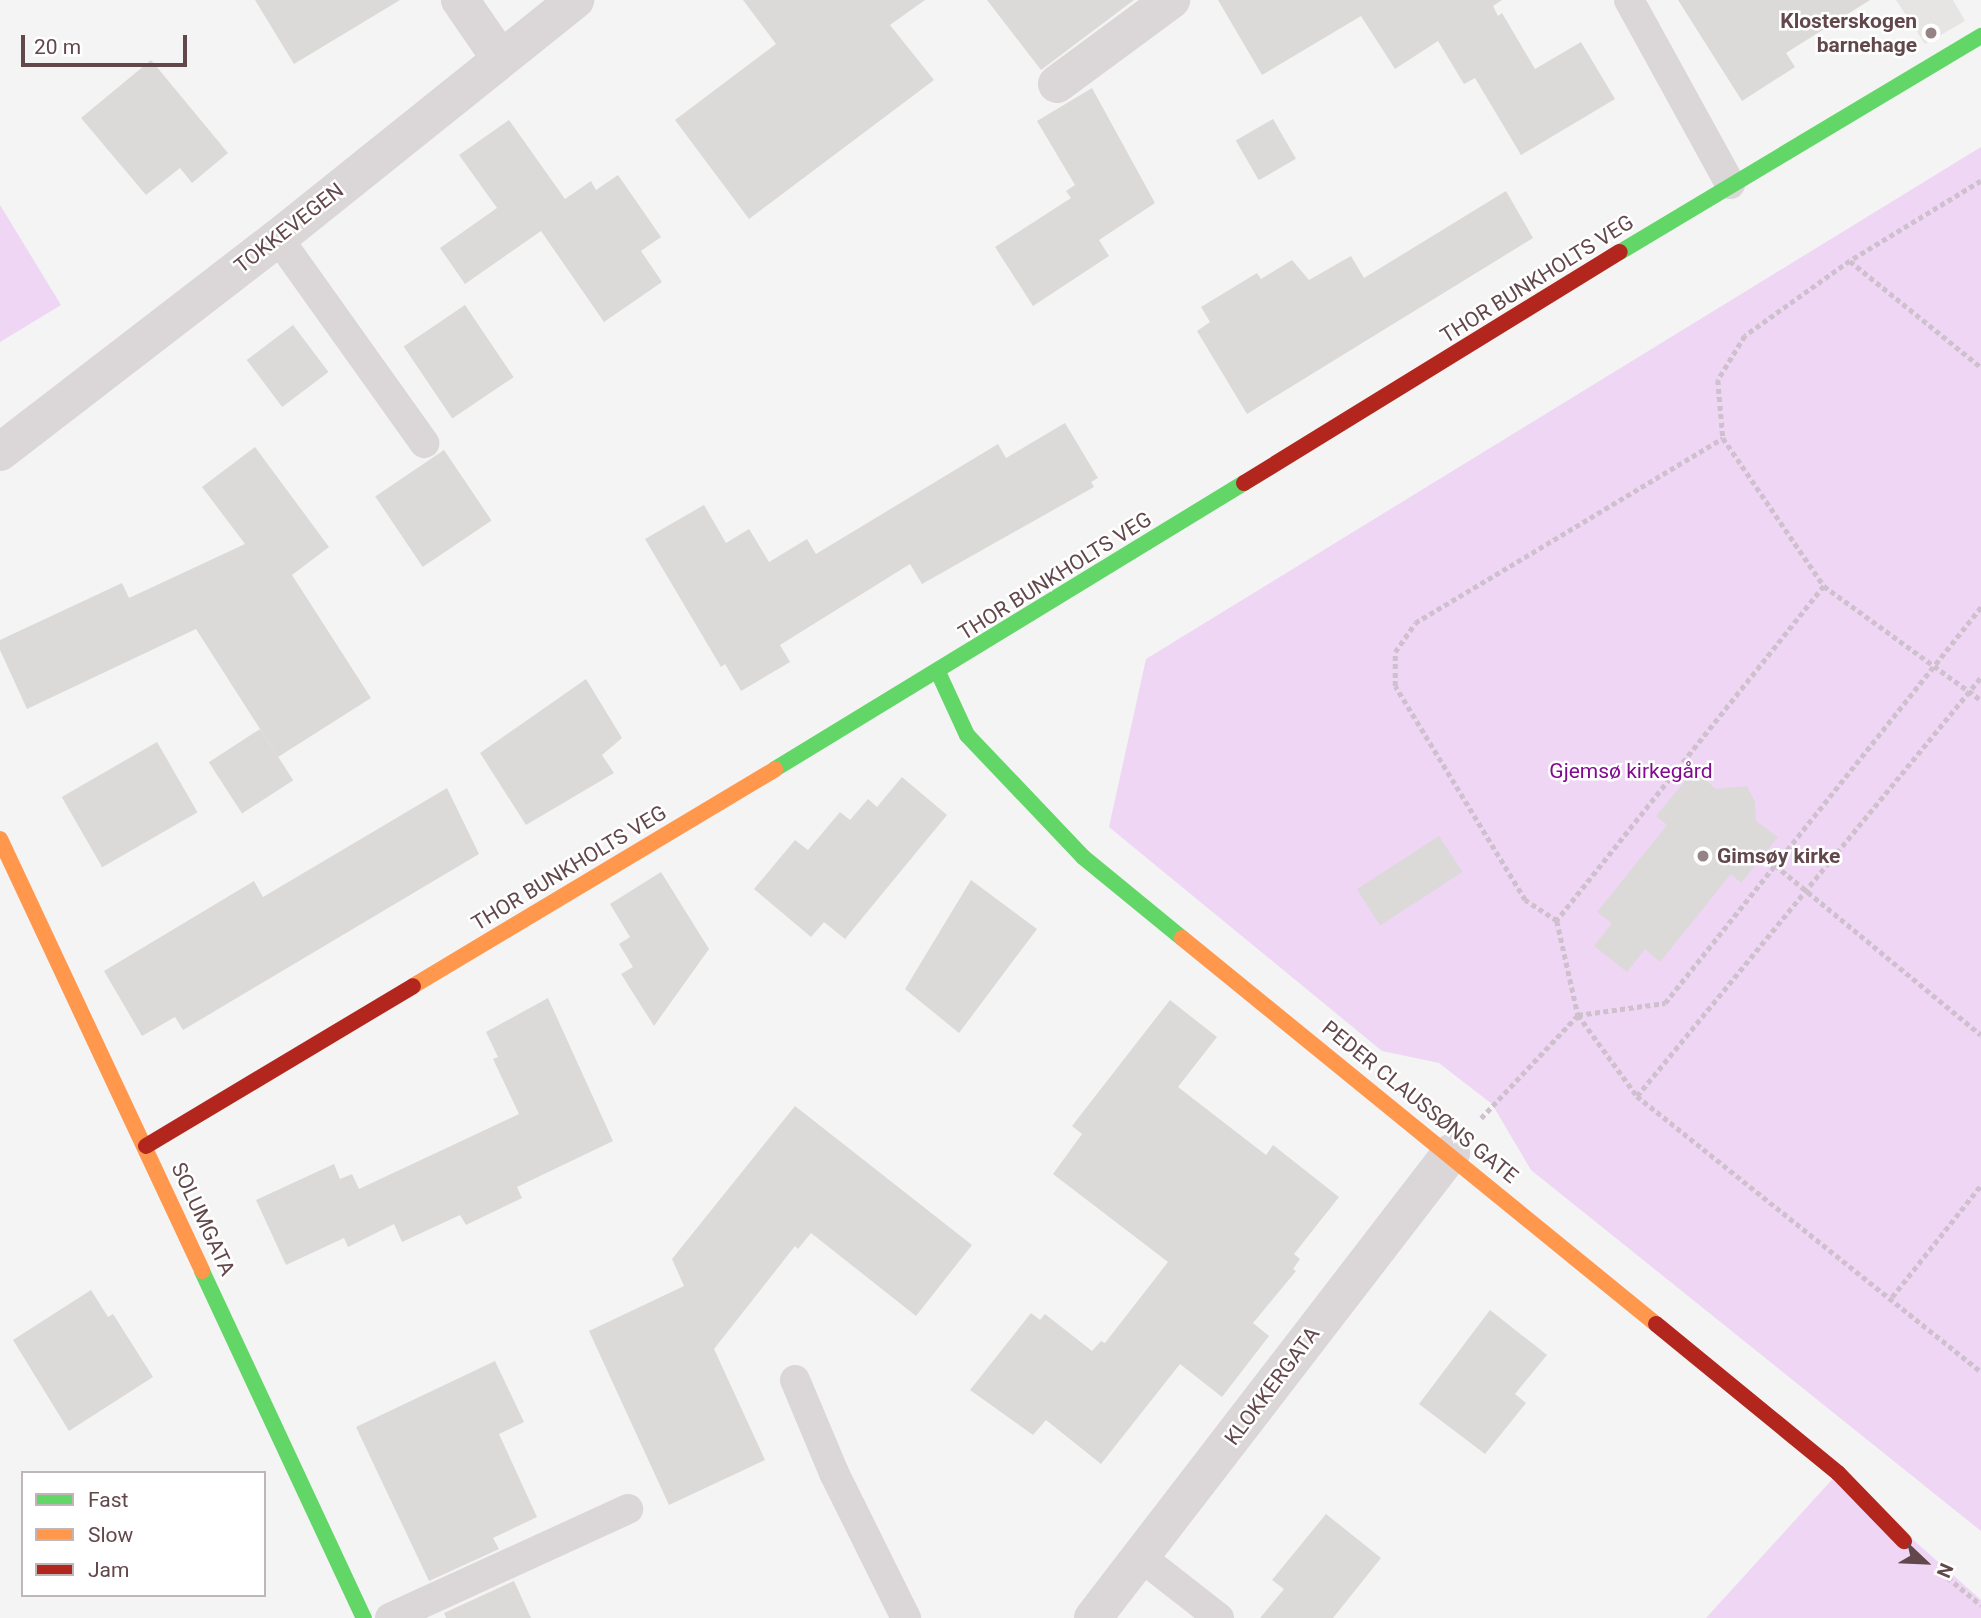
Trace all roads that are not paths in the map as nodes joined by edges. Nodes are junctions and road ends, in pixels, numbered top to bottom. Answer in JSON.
{"nodes":[{"id":1,"x":460,"y":0,"type":"edge"},
{"id":2,"x":575,"y":0,"type":"edge"},
{"id":3,"x":1171,"y":0,"type":"edge"},
{"id":4,"x":1629,"y":0,"type":"edge"},
{"id":5,"x":1981,"y":36,"type":"edge"},
{"id":6,"x":500,"y":58,"type":"junction"},
{"id":7,"x":1057,"y":84,"type":"dead end"},
{"id":8,"x":1730,"y":184,"type":"junction"},
{"id":9,"x":278,"y":238,"type":"junction"},
{"id":10,"x":424,"y":443,"type":"dead end"},
{"id":11,"x":0,"y":452,"type":"edge"},
{"id":12,"x":938,"y":672,"type":"junction"},
{"id":13,"x":0,"y":839,"type":"edge"},
{"id":14,"x":146,"y":1146,"type":"junction"},
{"id":15,"x":1451,"y":1153,"type":"junction"},
{"id":16,"x":795,"y":1380,"type":"dead end"},
{"id":17,"x":628,"y":1509,"type":"dead end"},
{"id":18,"x":1904,"y":1541,"type":"dead end"},
{"id":19,"x":1141,"y":1557,"type":"junction"},
{"id":20,"x":364,"y":1618,"type":"edge"},
{"id":21,"x":390,"y":1618,"type":"edge"},
{"id":22,"x":906,"y":1618,"type":"edge"},
{"id":23,"x":1093,"y":1618,"type":"edge"},
{"id":24,"x":1219,"y":1618,"type":"edge"}],
"edges":[{"from":1,"to":6,"type":"street"},
{"from":2,"to":6,"type":"street","name":"TOKKEVEGEN"},
{"from":3,"to":7,"type":"street"},
{"from":4,"to":8,"type":"lane"},
{"from":5,"to":8,"type":"street","name":"THOR BUNKHOLTS VEG"},
{"from":6,"to":9,"type":"street","name":"TOKKEVEGEN"},
{"from":8,"to":12,"type":"street","name":"THOR BUNKHOLTS VEG"},
{"from":9,"to":10,"type":"lane"},
{"from":9,"to":11,"type":"street","name":"TOKKEVEGEN"},
{"from":12,"to":14,"type":"street","name":"THOR BUNKHOLTS VEG"},
{"from":12,"to":15,"type":"street","name":"PEDER CLAUSSØNS GATE"},
{"from":13,"to":14,"type":"street","name":"SOLUMGATA"},
{"from":14,"to":20,"type":"street","name":"SOLUMGATA"},
{"from":15,"to":18,"type":"street","name":"PEDER CLAUSSØNS GATE"},
{"from":15,"to":19,"type":"street","name":"KLOKKERGATA"},
{"from":16,"to":22,"type":"lane"},
{"from":17,"to":21,"type":"lane"},
{"from":19,"to":23,"type":"street","name":"KLOKKERGATA"},
{"from":19,"to":24,"type":"lane"}]}
